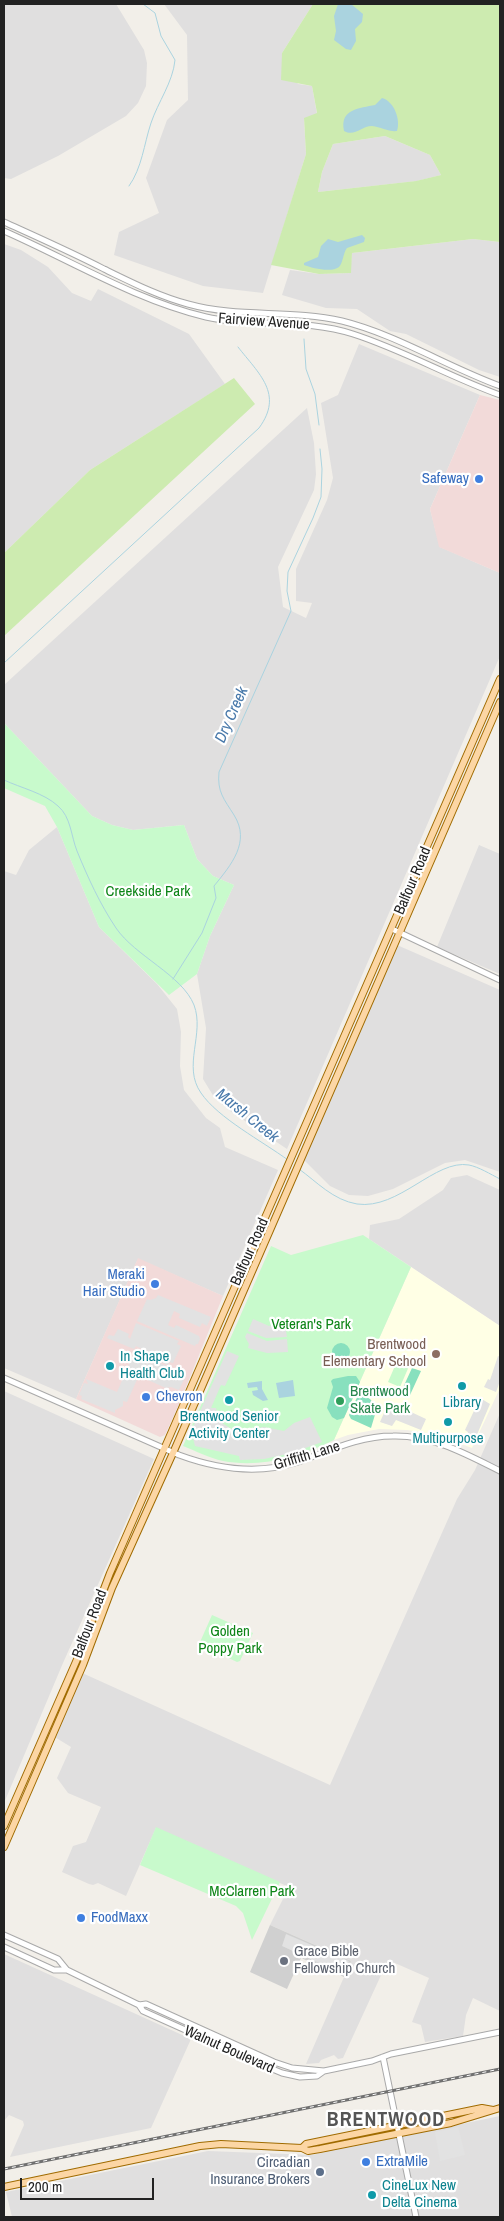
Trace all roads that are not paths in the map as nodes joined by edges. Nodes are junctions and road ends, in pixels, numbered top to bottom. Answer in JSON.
{"nodes":[{"id":1,"x":4,"y":222,"type":"edge"},
{"id":2,"x":4,"y":230,"type":"edge"},
{"id":3,"x":500,"y":386,"type":"edge"},
{"id":4,"x":500,"y":395,"type":"edge"},
{"id":5,"x":500,"y":679,"type":"edge"},
{"id":6,"x":500,"y":702,"type":"edge"},
{"id":7,"x":392,"y":930,"type":"junction"},
{"id":8,"x":399,"y":933,"type":"junction"},
{"id":9,"x":500,"y":980,"type":"edge"},
{"id":10,"x":4,"y":1378,"type":"edge"},
{"id":11,"x":164,"y":1449,"type":"junction"},
{"id":12,"x":173,"y":1453,"type":"junction"},
{"id":13,"x":500,"y":1471,"type":"edge"},
{"id":14,"x":5,"y":1823,"type":"edge"},
{"id":15,"x":10,"y":1833,"type":"junction"},
{"id":16,"x":4,"y":1847,"type":"edge"},
{"id":17,"x":4,"y":1935,"type":"edge"},
{"id":18,"x":4,"y":1947,"type":"edge"},
{"id":19,"x":67,"y":1970,"type":"junction"},
{"id":20,"x":500,"y":2032,"type":"edge"},
{"id":21,"x":383,"y":2057,"type":"junction"},
{"id":22,"x":500,"y":2108,"type":"edge"},
{"id":23,"x":399,"y":2129,"type":"junction"},
{"id":24,"x":4,"y":2187,"type":"edge"},
{"id":25,"x":416,"y":2217,"type":"edge"}],
"edges":[{"from":1,"to":3,"type":"street","name":"Fairview Avenue"},
{"from":2,"to":4,"type":"street","name":"Fairview Avenue"},
{"from":5,"to":7,"type":"main road","name":"Balfour Road"},
{"from":6,"to":8,"type":"main road","name":"Balfour Road"},
{"from":7,"to":8,"type":"street"},
{"from":7,"to":11,"type":"main road","name":"Balfour Road"},
{"from":8,"to":9,"type":"street"},
{"from":8,"to":12,"type":"main road","name":"Balfour Road"},
{"from":10,"to":11,"type":"street","name":"Griffith Lane"},
{"from":11,"to":12,"type":"street","name":"Griffith Lane"},
{"from":11,"to":14,"type":"main road","name":"Balfour Road"},
{"from":12,"to":13,"type":"street","name":"Griffith Lane"},
{"from":12,"to":15,"type":"main road","name":"Balfour Road"},
{"from":14,"to":15,"type":"main road"},
{"from":15,"to":16,"type":"main road","name":"Balfour Road"},
{"from":17,"to":19,"type":"street","name":"Walnut Boulevard"},
{"from":18,"to":19,"type":"street","name":"Walnut Boulevard"},
{"from":19,"to":21,"type":"street","name":"Walnut Boulevard"},
{"from":20,"to":21,"type":"street","name":"Walnut Boulevard"},
{"from":21,"to":23,"type":"street"},
{"from":22,"to":23,"type":"main road"},
{"from":23,"to":24,"type":"main road"},
{"from":23,"to":25,"type":"street"}]}
